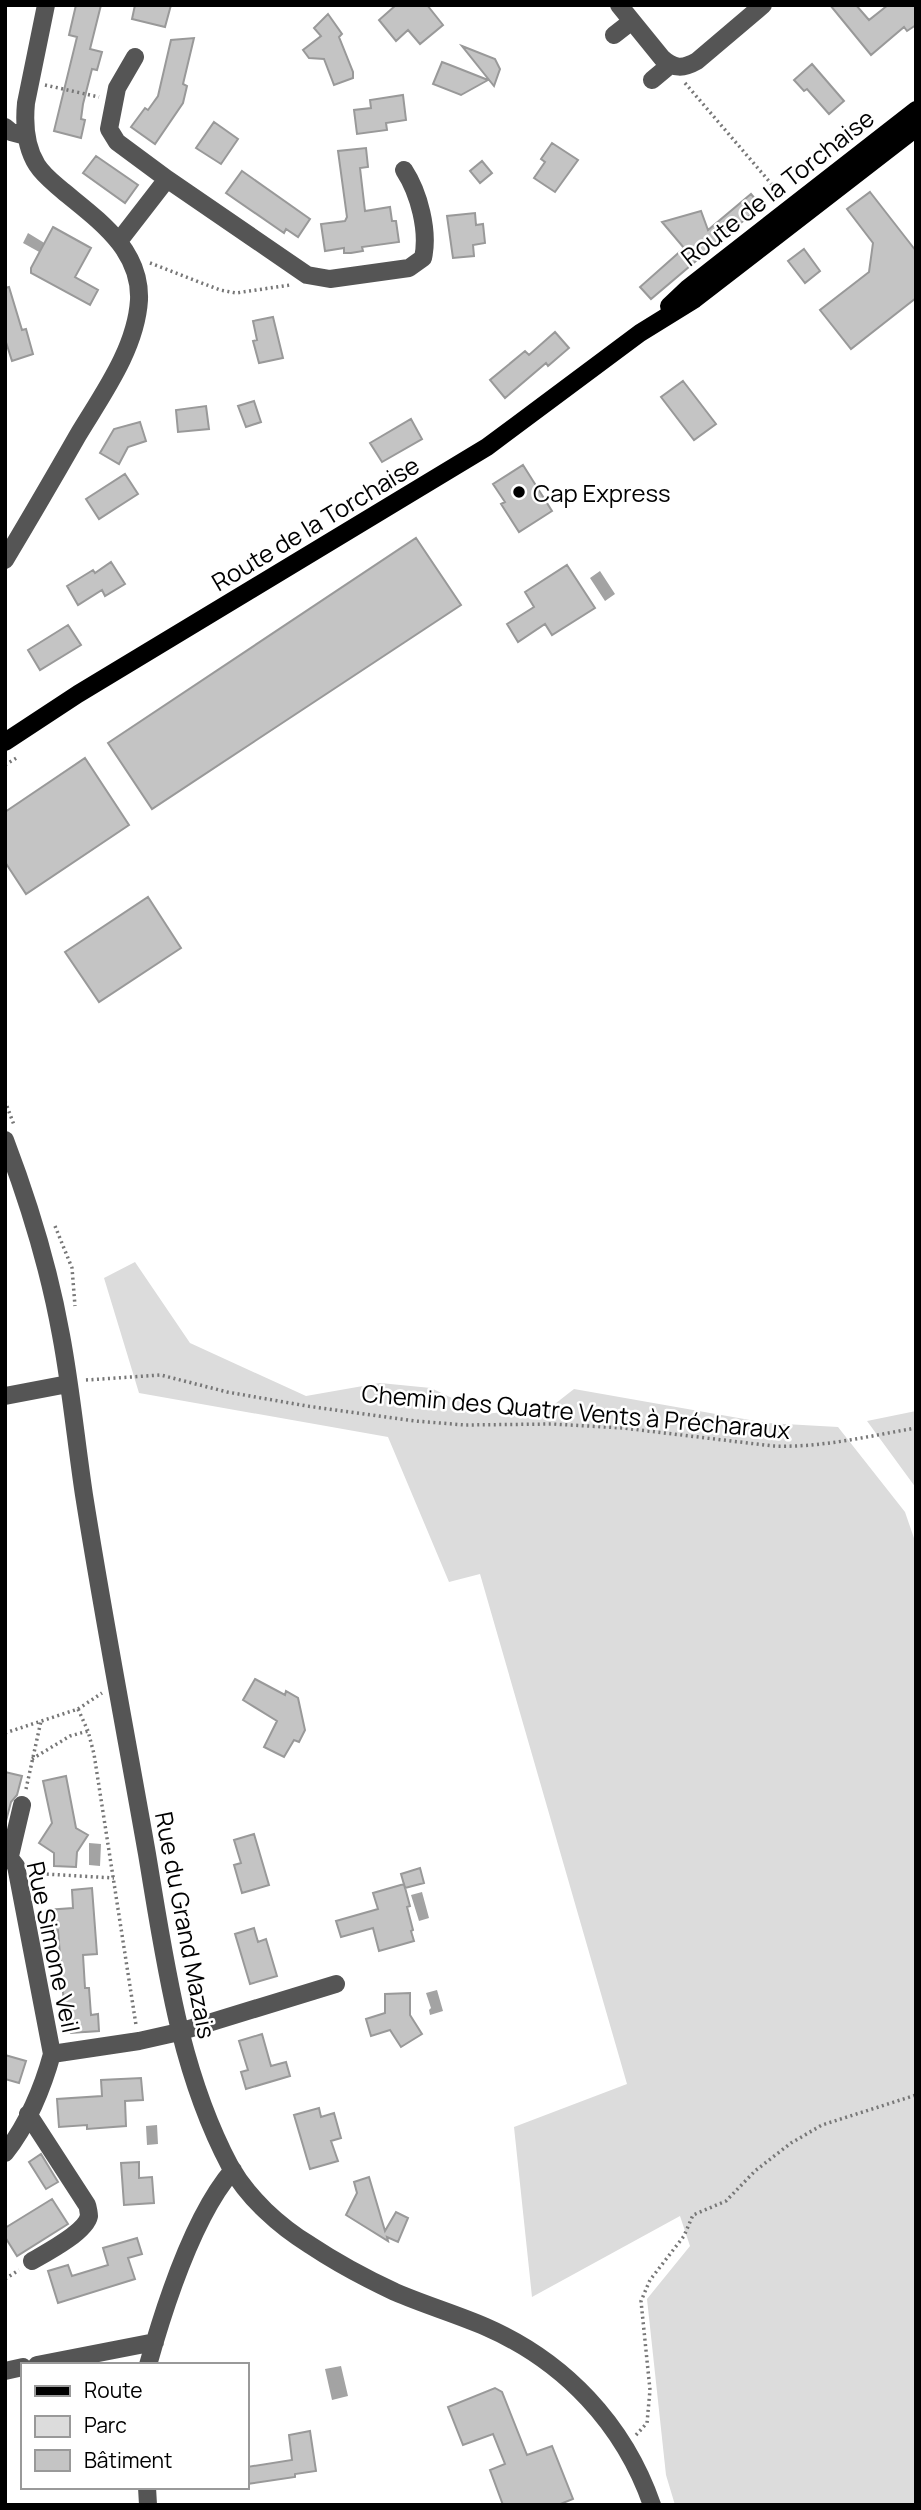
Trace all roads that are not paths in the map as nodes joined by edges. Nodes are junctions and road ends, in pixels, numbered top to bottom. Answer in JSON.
{"nodes":[{"id":1,"x":46,"y":5,"type":"edge"},
{"id":2,"x":619,"y":5,"type":"edge"},
{"id":3,"x":763,"y":5,"type":"edge"},
{"id":4,"x":632,"y":21,"type":"junction"},
{"id":5,"x":614,"y":35,"type":"dead end"},
{"id":6,"x":135,"y":57,"type":"dead end"},
{"id":7,"x":670,"y":65,"type":"junction"},
{"id":8,"x":652,"y":80,"type":"dead end"},
{"id":9,"x":916,"y":110,"type":"edge"},
{"id":10,"x":5,"y":127,"type":"edge"},
{"id":11,"x":916,"y":128,"type":"edge"},
{"id":12,"x":26,"y":136,"type":"junction"},
{"id":13,"x":404,"y":170,"type":"dead end"},
{"id":14,"x":167,"y":179,"type":"junction"},
{"id":15,"x":123,"y":248,"type":"junction"},
{"id":16,"x":640,"y":333,"type":"junction"},
{"id":17,"x":5,"y":559,"type":"edge"},
{"id":18,"x":6,"y":741,"type":"edge"},
{"id":19,"x":11,"y":1137,"type":"edge"},
{"id":20,"x":68,"y":1384,"type":"junction"},
{"id":21,"x":5,"y":1396,"type":"edge"},
{"id":22,"x":22,"y":1805,"type":"road end"},
{"id":23,"x":8,"y":1854,"type":"edge"},
{"id":24,"x":337,"y":1984,"type":"dead end"},
{"id":25,"x":179,"y":2032,"type":"junction"},
{"id":26,"x":52,"y":2054,"type":"junction"},
{"id":27,"x":28,"y":2114,"type":"junction"},
{"id":28,"x":5,"y":2153,"type":"edge"},
{"id":29,"x":233,"y":2170,"type":"junction"},
{"id":30,"x":32,"y":2261,"type":"dead end"},
{"id":31,"x":155,"y":2342,"type":"junction"},
{"id":32,"x":47,"y":2363,"type":"edge"},
{"id":33,"x":149,"y":2363,"type":"edge"},
{"id":34,"x":652,"y":2505,"type":"edge"}],
"edges":[{"from":1,"to":12,"type":"street"},
{"from":2,"to":4,"type":"street"},
{"from":3,"to":7,"type":"street"},
{"from":4,"to":5,"type":"street"},
{"from":4,"to":7,"type":"street"},
{"from":6,"to":14,"type":"street"},
{"from":7,"to":8,"type":"street"},
{"from":9,"to":16,"type":"main road","name":"Route de la Torchaise"},
{"from":10,"to":12,"type":"street"},
{"from":11,"to":16,"type":"main road","name":"Route de la Torchaise"},
{"from":12,"to":15,"type":"street"},
{"from":13,"to":14,"type":"street"},
{"from":14,"to":15,"type":"street"},
{"from":15,"to":17,"type":"street"},
{"from":16,"to":18,"type":"main road","name":"Route de la Torchaise"},
{"from":19,"to":20,"type":"street","name":"Rue du Grand Mazais"},
{"from":20,"to":21,"type":"street"},
{"from":20,"to":25,"type":"street","name":"Rue du Grand Mazais"},
{"from":22,"to":23,"type":"street"},
{"from":23,"to":26,"type":"street","name":"Rue Simone Veil"},
{"from":24,"to":25,"type":"street","name":"Rue Simone Veil"},
{"from":25,"to":26,"type":"street","name":"Rue Simone Veil"},
{"from":25,"to":29,"type":"street","name":"Rue du Grand Mazais"},
{"from":26,"to":27,"type":"street","name":"Rue Simone Veil"},
{"from":27,"to":28,"type":"street","name":"Rue Simone Veil"},
{"from":27,"to":30,"type":"street"},
{"from":29,"to":31,"type":"street"},
{"from":29,"to":34,"type":"street","name":"Rue du Grand Mazais"},
{"from":31,"to":32,"type":"street"},
{"from":31,"to":33,"type":"street"}]}
